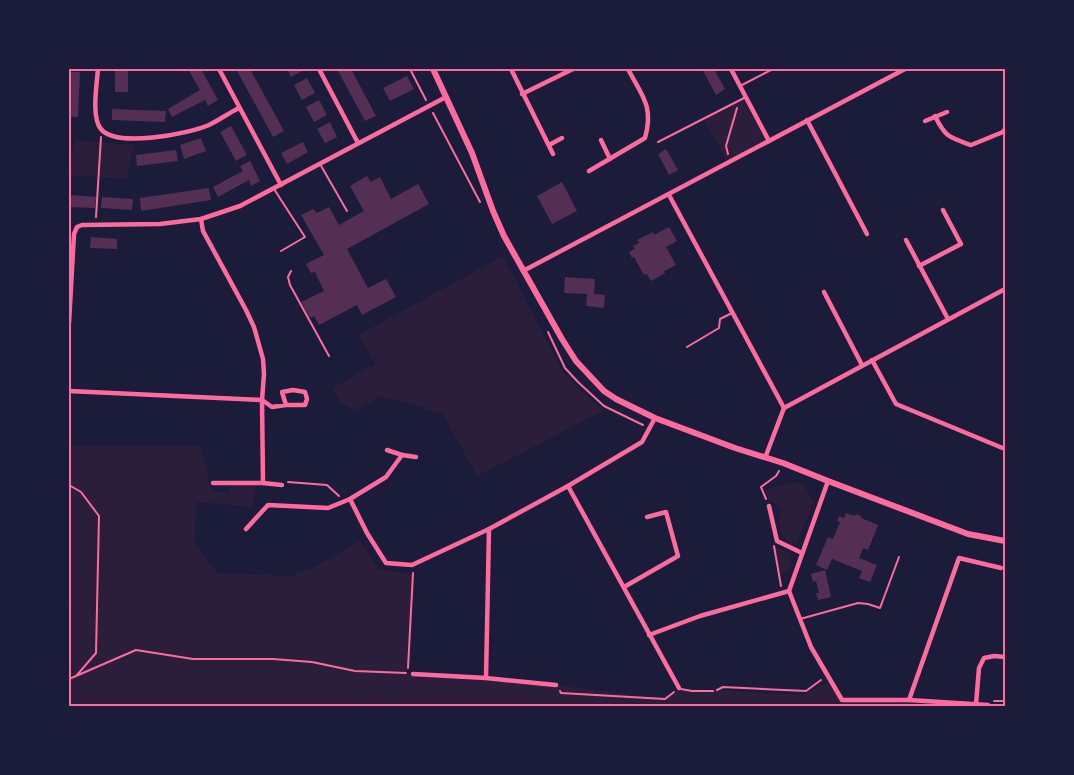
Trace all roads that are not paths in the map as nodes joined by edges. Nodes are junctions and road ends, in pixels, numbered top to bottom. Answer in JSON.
{"nodes":[{"id":1,"x":98,"y":69,"type":"edge"},
{"id":2,"x":219,"y":69,"type":"edge"},
{"id":3,"x":319,"y":69,"type":"edge"},
{"id":4,"x":433,"y":69,"type":"edge"},
{"id":5,"x":511,"y":69,"type":"edge"},
{"id":6,"x":573,"y":69,"type":"edge"},
{"id":7,"x":628,"y":69,"type":"edge"},
{"id":8,"x":731,"y":69,"type":"edge"},
{"id":9,"x":773,"y":69,"type":"edge"},
{"id":10,"x":905,"y":69,"type":"edge"},
{"id":11,"x":740,"y":86,"type":"junction"},
{"id":12,"x":522,"y":94,"type":"junction"},
{"id":13,"x":446,"y":97,"type":"junction"},
{"id":14,"x":746,"y":97,"type":"junction"},
{"id":15,"x":239,"y":108,"type":"junction"},
{"id":16,"x":947,"y":112,"type":"dead end"},
{"id":17,"x":935,"y":116,"type":"junction"},
{"id":18,"x":807,"y":120,"type":"junction"},
{"id":19,"x":926,"y":121,"type":"dead end"},
{"id":20,"x":1005,"y":129,"type":"edge"},
{"id":21,"x":562,"y":138,"type":"dead end"},
{"id":22,"x":601,"y":140,"type":"dead end"},
{"id":23,"x":769,"y":141,"type":"junction"},
{"id":24,"x":658,"y":142,"type":"dead end"},
{"id":25,"x":358,"y":143,"type":"junction"},
{"id":26,"x":549,"y":145,"type":"junction"},
{"id":27,"x":554,"y":154,"type":"dead end"},
{"id":28,"x":610,"y":159,"type":"junction"},
{"id":29,"x":320,"y":164,"type":"junction"},
{"id":30,"x":589,"y":171,"type":"dead end"},
{"id":31,"x":281,"y":185,"type":"junction"},
{"id":32,"x":274,"y":189,"type":"junction"},
{"id":33,"x":668,"y":195,"type":"junction"},
{"id":34,"x":943,"y":210,"type":"dead end"},
{"id":35,"x":347,"y":211,"type":"dead end"},
{"id":36,"x":201,"y":219,"type":"junction"},
{"id":37,"x":867,"y":234,"type":"dead end"},
{"id":38,"x":906,"y":240,"type":"dead end"},
{"id":39,"x":281,"y":251,"type":"dead end"},
{"id":40,"x":919,"y":266,"type":"junction"},
{"id":41,"x":291,"y":271,"type":"dead end"},
{"id":42,"x":523,"y":271,"type":"junction"},
{"id":43,"x":1005,"y":289,"type":"edge"},
{"id":44,"x":824,"y":292,"type":"dead end"},
{"id":45,"x":732,"y":312,"type":"junction"},
{"id":46,"x":948,"y":320,"type":"junction"},
{"id":47,"x":69,"y":323,"type":"edge"},
{"id":48,"x":687,"y":347,"type":"dead end"},
{"id":49,"x":329,"y":356,"type":"dead end"},
{"id":50,"x":872,"y":360,"type":"junction"},
{"id":51,"x":862,"y":365,"type":"junction"},
{"id":52,"x":69,"y":391,"type":"edge"},
{"id":53,"x":262,"y":400,"type":"junction"},
{"id":54,"x":286,"y":405,"type":"junction"},
{"id":55,"x":784,"y":408,"type":"junction"},
{"id":56,"x":655,"y":418,"type":"junction"},
{"id":57,"x":1005,"y":449,"type":"edge"},
{"id":58,"x":387,"y":450,"type":"dead end"},
{"id":59,"x":402,"y":455,"type":"junction"},
{"id":60,"x":416,"y":457,"type":"dead end"},
{"id":61,"x":765,"y":458,"type":"junction"},
{"id":62,"x":828,"y":481,"type":"junction"},
{"id":63,"x":213,"y":483,"type":"dead end"},
{"id":64,"x":263,"y":483,"type":"junction"},
{"id":65,"x":282,"y":485,"type":"road end"},
{"id":66,"x":568,"y":486,"type":"junction"},
{"id":67,"x":347,"y":500,"type":"junction"},
{"id":68,"x":769,"y":506,"type":"road end"},
{"id":69,"x":647,"y":517,"type":"dead end"},
{"id":70,"x":489,"y":528,"type":"junction"},
{"id":71,"x":246,"y":529,"type":"dead end"},
{"id":72,"x":1005,"y":541,"type":"edge"},
{"id":73,"x":802,"y":553,"type":"junction"},
{"id":74,"x":899,"y":558,"type":"dead end"},
{"id":75,"x":1001,"y":568,"type":"dead end"},
{"id":76,"x":624,"y":587,"type":"junction"},
{"id":77,"x":789,"y":591,"type":"junction"},
{"id":78,"x":800,"y":619,"type":"junction"},
{"id":79,"x":649,"y":635,"type":"junction"},
{"id":80,"x":1005,"y":656,"type":"edge"},
{"id":81,"x":410,"y":673,"type":"road end"},
{"id":82,"x":486,"y":678,"type":"junction"},
{"id":83,"x":556,"y":685,"type":"road end"},
{"id":84,"x":678,"y":688,"type":"joint"},
{"id":85,"x":713,"y":691,"type":"road end"},
{"id":86,"x":909,"y":700,"type":"junction"},
{"id":87,"x":976,"y":704,"type":"junction"},
{"id":88,"x":988,"y":705,"type":"road end"}],
"edges":[{"from":1,"to":15,"type":"street"},
{"from":2,"to":15,"type":"street"},
{"from":3,"to":25,"type":"street"},
{"from":4,"to":13,"type":"main road"},
{"from":5,"to":12,"type":"street"},
{"from":6,"to":12,"type":"street"},
{"from":7,"to":28,"type":"street"},
{"from":8,"to":11,"type":"street"},
{"from":9,"to":11,"type":"lane"},
{"from":10,"to":18,"type":"street"},
{"from":11,"to":14,"type":"street"},
{"from":12,"to":26,"type":"street"},
{"from":13,"to":25,"type":"street"},
{"from":13,"to":42,"type":"main road"},
{"from":14,"to":23,"type":"street"},
{"from":14,"to":24,"type":"lane"},
{"from":15,"to":31,"type":"street"},
{"from":16,"to":17,"type":"street"},
{"from":17,"to":19,"type":"street"},
{"from":17,"to":20,"type":"street"},
{"from":18,"to":23,"type":"street"},
{"from":18,"to":37,"type":"street"},
{"from":21,"to":26,"type":"street"},
{"from":22,"to":28,"type":"street"},
{"from":23,"to":33,"type":"street"},
{"from":25,"to":29,"type":"street"},
{"from":26,"to":27,"type":"street"},
{"from":28,"to":30,"type":"street"},
{"from":29,"to":31,"type":"street"},
{"from":29,"to":35,"type":"lane"},
{"from":31,"to":32,"type":"street"},
{"from":32,"to":36,"type":"street"},
{"from":32,"to":39,"type":"lane"},
{"from":33,"to":42,"type":"street"},
{"from":33,"to":45,"type":"street"},
{"from":34,"to":40,"type":"street"},
{"from":36,"to":47,"type":"street"},
{"from":36,"to":53,"type":"street"},
{"from":38,"to":40,"type":"street"},
{"from":40,"to":46,"type":"street"},
{"from":41,"to":49,"type":"lane"},
{"from":42,"to":56,"type":"main road"},
{"from":43,"to":46,"type":"street"},
{"from":44,"to":51,"type":"street"},
{"from":45,"to":48,"type":"lane"},
{"from":45,"to":55,"type":"street"},
{"from":46,"to":50,"type":"street"},
{"from":50,"to":51,"type":"street"},
{"from":50,"to":57,"type":"street"},
{"from":51,"to":55,"type":"street"},
{"from":52,"to":53,"type":"street"},
{"from":53,"to":54,"type":"street"},
{"from":53,"to":64,"type":"street"},
{"from":54,"to":54,"type":"street"},
{"from":55,"to":61,"type":"street"},
{"from":56,"to":61,"type":"main road"},
{"from":56,"to":66,"type":"street"},
{"from":58,"to":59,"type":"street"},
{"from":59,"to":60,"type":"street"},
{"from":59,"to":67,"type":"street"},
{"from":61,"to":62,"type":"main road"},
{"from":62,"to":72,"type":"main road"},
{"from":62,"to":73,"type":"street"},
{"from":63,"to":64,"type":"street"},
{"from":64,"to":65,"type":"street"},
{"from":66,"to":70,"type":"street"},
{"from":66,"to":76,"type":"street"},
{"from":67,"to":70,"type":"street"},
{"from":67,"to":71,"type":"street"},
{"from":68,"to":73,"type":"street"},
{"from":69,"to":76,"type":"street"},
{"from":70,"to":82,"type":"street"},
{"from":73,"to":77,"type":"street"},
{"from":74,"to":78,"type":"lane"},
{"from":75,"to":86,"type":"street"},
{"from":76,"to":79,"type":"street"},
{"from":77,"to":78,"type":"street"},
{"from":77,"to":79,"type":"street"},
{"from":78,"to":86,"type":"street"},
{"from":79,"to":84,"type":"street"},
{"from":80,"to":87,"type":"street"},
{"from":81,"to":82,"type":"street"},
{"from":82,"to":83,"type":"street"},
{"from":84,"to":85,"type":"lane"},
{"from":86,"to":87,"type":"street"},
{"from":87,"to":88,"type":"street"}]}
